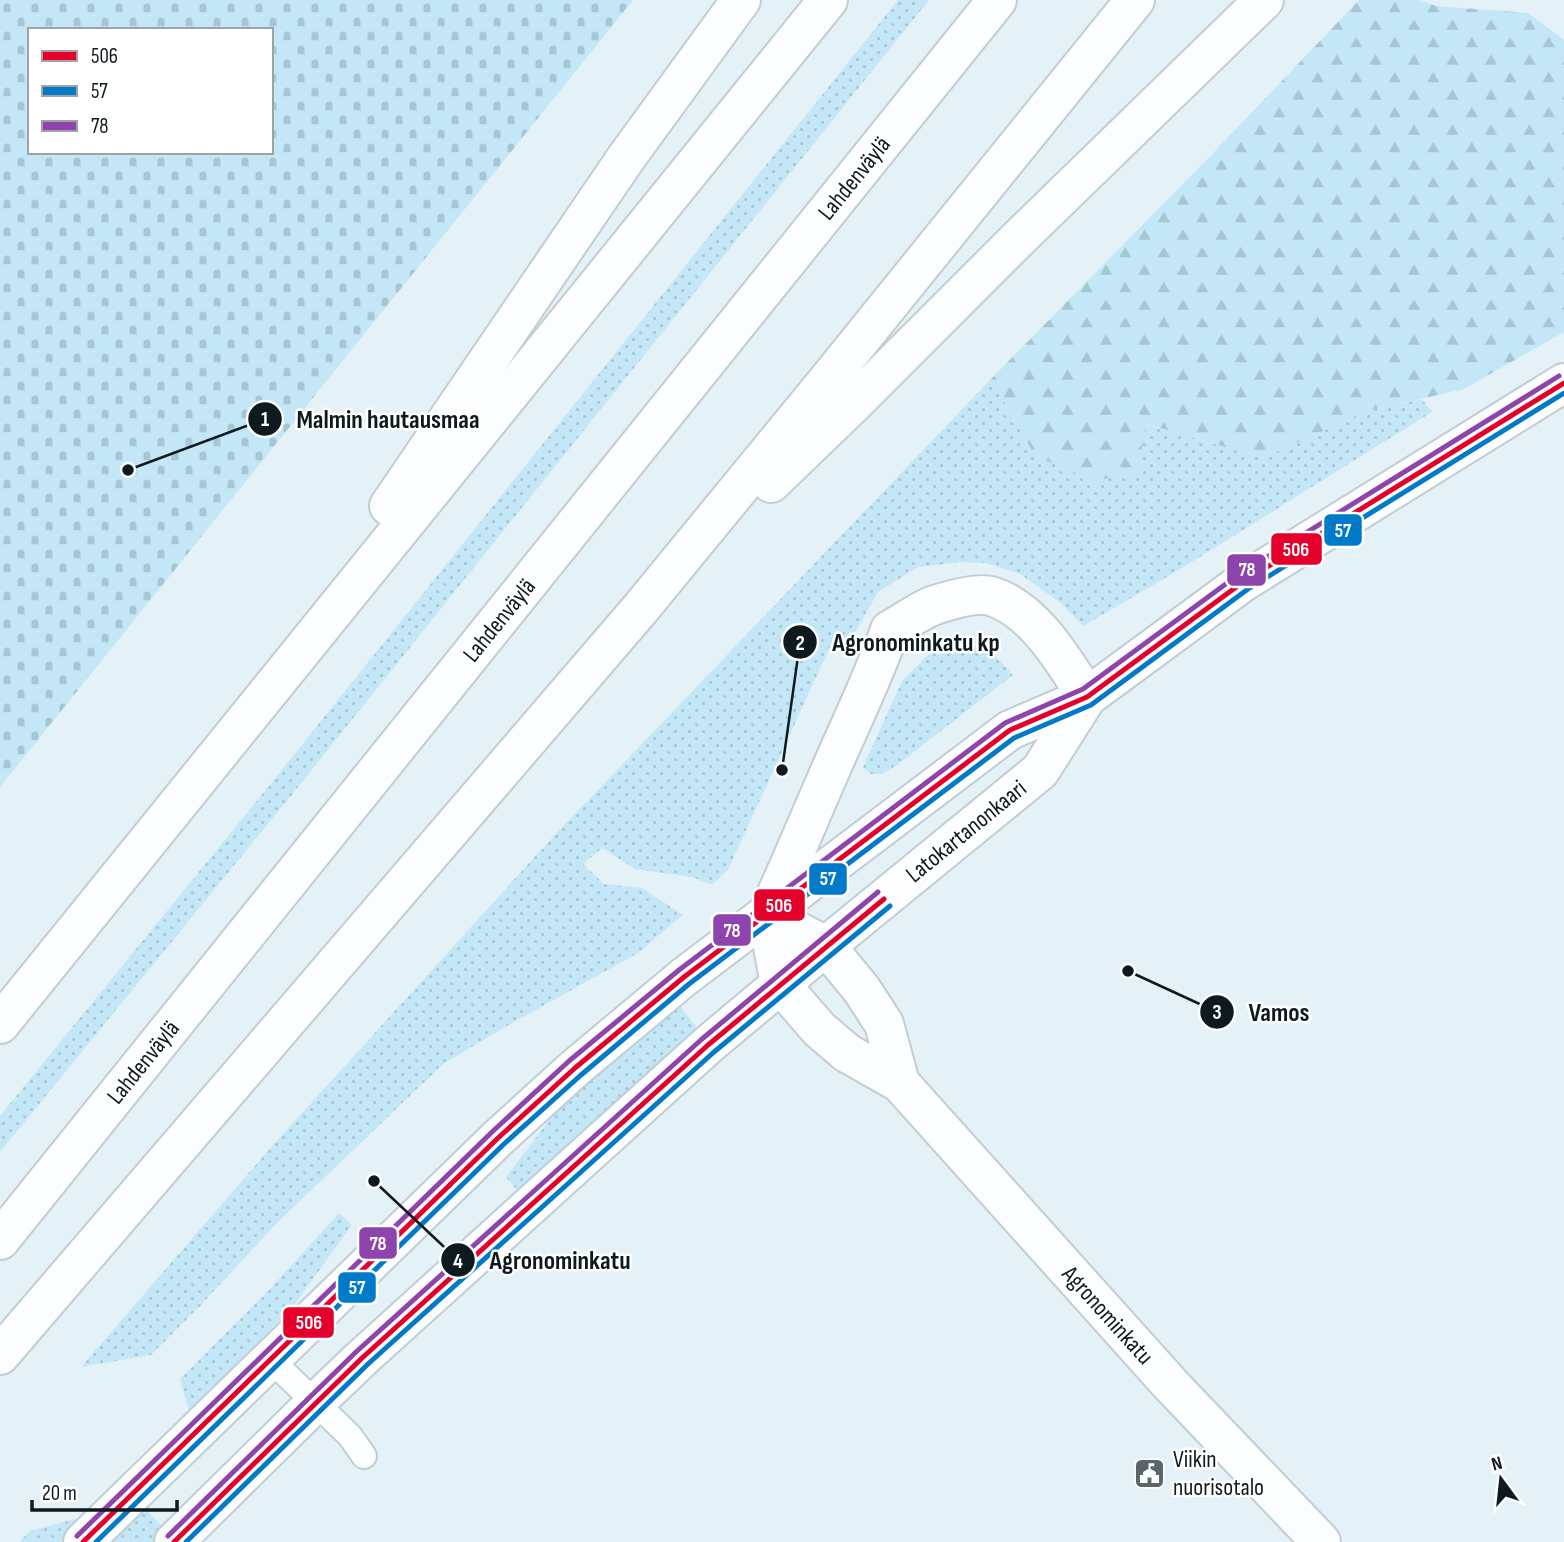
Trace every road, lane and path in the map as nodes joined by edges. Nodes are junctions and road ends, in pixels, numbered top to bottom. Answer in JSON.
{"nodes":[{"id":1,"x":741,"y":0,"type":"edge"},
{"id":2,"x":828,"y":0,"type":"edge"},
{"id":3,"x":997,"y":0,"type":"edge"},
{"id":4,"x":1135,"y":0,"type":"edge"},
{"id":5,"x":1264,"y":0,"type":"edge"},
{"id":6,"x":1564,"y":383,"type":"edge"},
{"id":7,"x":641,"y":608,"type":"junction"},
{"id":8,"x":1087,"y":697,"type":"junction"},
{"id":9,"x":234,"y":734,"type":"junction"},
{"id":10,"x":766,"y":915,"type":"junction"},
{"id":11,"x":826,"y":946,"type":"junction"},
{"id":12,"x":780,"y":984,"type":"junction"},
{"id":13,"x":0,"y":1024,"type":"edge"},
{"id":14,"x":900,"y":1083,"type":"junction"},
{"id":15,"x":0,"y":1240,"type":"edge"},
{"id":16,"x":0,"y":1355,"type":"edge"},
{"id":17,"x":270,"y":1359,"type":"junction"},
{"id":18,"x":316,"y":1402,"type":"junction"},
{"id":19,"x":364,"y":1456,"type":"dead end"},
{"id":20,"x":83,"y":1542,"type":"edge"},
{"id":21,"x":174,"y":1542,"type":"edge"},
{"id":22,"x":1321,"y":1542,"type":"edge"}],
"edges":[{"from":1,"to":9,"type":"main road"},
{"from":2,"to":9,"type":"main road"},
{"from":3,"to":15,"type":"main road","name":"Lahdenväylä"},
{"from":4,"to":7,"type":"main road"},
{"from":5,"to":7,"type":"main road"},
{"from":6,"to":8,"type":"main road","name":"Latokartanonkaari"},
{"from":7,"to":16,"type":"main road"},
{"from":8,"to":10,"type":"main road","name":"Latokartanonkaari"},
{"from":8,"to":10,"type":"main road"},
{"from":8,"to":11,"type":"main road","name":"Latokartanonkaari"},
{"from":9,"to":13,"type":"main road"},
{"from":10,"to":11,"type":"main road","name":"Agronominkatu"},
{"from":10,"to":12,"type":"main road","name":"Agronominkatu"},
{"from":10,"to":17,"type":"main road","name":"Latokartanonkaari"},
{"from":11,"to":12,"type":"main road","name":"Latokartanonkaari"},
{"from":11,"to":14,"type":"main road","name":"Agronominkatu"},
{"from":12,"to":14,"type":"main road","name":"Agronominkatu"},
{"from":12,"to":18,"type":"main road","name":"Latokartanonkaari"},
{"from":14,"to":22,"type":"main road","name":"Agronominkatu"},
{"from":17,"to":18,"type":"lane"},
{"from":17,"to":20,"type":"main road","name":"Latokartanonkaari"},
{"from":18,"to":19,"type":"lane"},
{"from":18,"to":21,"type":"main road","name":"Latokartanonkaari"}]}
